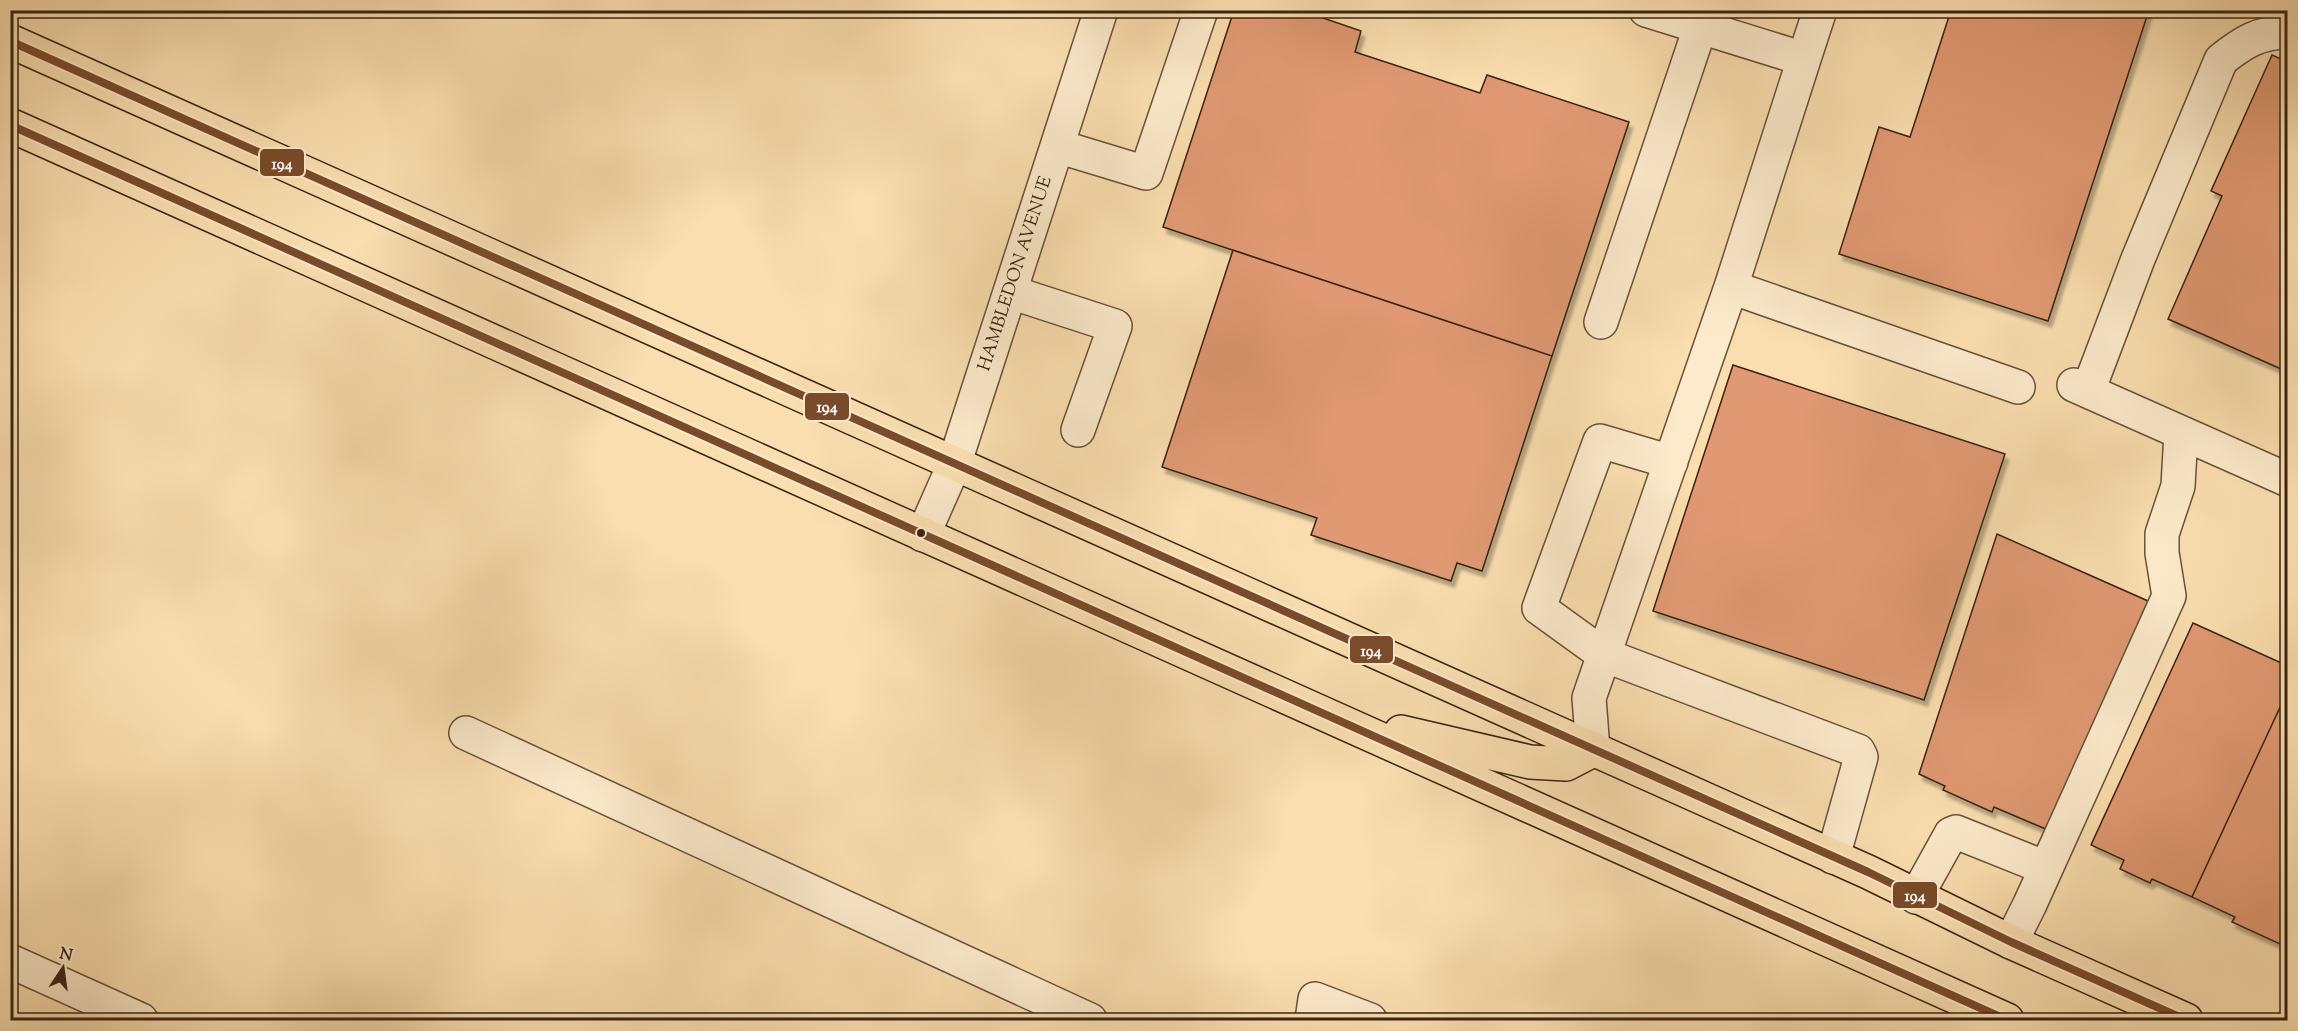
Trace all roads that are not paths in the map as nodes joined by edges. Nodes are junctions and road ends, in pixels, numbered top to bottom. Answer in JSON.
{"nodes":[{"id":1,"x":1101,"y":10,"type":"edge"},
{"id":2,"x":1201,"y":10,"type":"edge"},
{"id":3,"x":1646,"y":10,"type":"edge"},
{"id":4,"x":1820,"y":10,"type":"edge"},
{"id":5,"x":1703,"y":19,"type":"edge"},
{"id":6,"x":2288,"y":32,"type":"edge"},
{"id":7,"x":10,"y":41,"type":"edge"},
{"id":8,"x":1804,"y":59,"type":"junction"},
{"id":9,"x":10,"y":125,"type":"edge"},
{"id":10,"x":1058,"y":146,"type":"junction"},
{"id":11,"x":1731,"y":287,"type":"junction"},
{"id":12,"x":1010,"y":292,"type":"junction"},
{"id":13,"x":1601,"y":322,"type":"dead end"},
{"id":14,"x":2018,"y":387,"type":"dead end"},
{"id":15,"x":1078,"y":430,"type":"dead end"},
{"id":16,"x":2181,"y":433,"type":"junction"},
{"id":17,"x":1671,"y":462,"type":"junction"},
{"id":18,"x":954,"y":465,"type":"junction"},
{"id":19,"x":2288,"y":480,"type":"edge"},
{"id":20,"x":923,"y":535,"type":"junction"},
{"id":21,"x":1604,"y":655,"type":"junction"},
{"id":22,"x":1326,"y":715,"type":"junction"},
{"id":23,"x":466,"y":733,"type":"dead end"},
{"id":24,"x":1593,"y":750,"type":"junction"},
{"id":25,"x":1833,"y":857,"type":"junction"},
{"id":26,"x":2046,"y":868,"type":"junction"},
{"id":27,"x":1916,"y":897,"type":"junction"},
{"id":28,"x":2011,"y":942,"type":"junction"},
{"id":29,"x":10,"y":961,"type":"edge"},
{"id":30,"x":141,"y":1020,"type":"edge"},
{"id":31,"x":1090,"y":1020,"type":"edge"},
{"id":32,"x":1312,"y":1020,"type":"edge"},
{"id":33,"x":1370,"y":1020,"type":"edge"},
{"id":34,"x":2007,"y":1020,"type":"edge"},
{"id":35,"x":2186,"y":1020,"type":"edge"}],
"edges":[{"from":1,"to":10,"type":"street","name":"HAMBLEDON AVENUE"},
{"from":2,"to":10,"type":"street"},
{"from":3,"to":5,"type":"street"},
{"from":4,"to":8,"type":"street"},
{"from":5,"to":8,"type":"street"},
{"from":5,"to":13,"type":"street"},
{"from":6,"to":16,"type":"street"},
{"from":7,"to":18,"type":"main road"},
{"from":8,"to":11,"type":"street"},
{"from":9,"to":20,"type":"main road"},
{"from":10,"to":12,"type":"street","name":"HAMBLEDON AVENUE"},
{"from":11,"to":14,"type":"street"},
{"from":11,"to":17,"type":"street"},
{"from":12,"to":15,"type":"street"},
{"from":12,"to":18,"type":"street","name":"HAMBLEDON AVENUE"},
{"from":16,"to":19,"type":"street"},
{"from":16,"to":26,"type":"street"},
{"from":17,"to":21,"type":"street"},
{"from":17,"to":21,"type":"street"},
{"from":18,"to":20,"type":"street","name":"HAMBLEDON AVENUE"},
{"from":18,"to":24,"type":"main road"},
{"from":20,"to":22,"type":"main road"},
{"from":21,"to":24,"type":"street"},
{"from":21,"to":25,"type":"street"},
{"from":22,"to":24,"type":"main road"},
{"from":22,"to":34,"type":"main road"},
{"from":23,"to":31,"type":"street"},
{"from":24,"to":25,"type":"main road"},
{"from":25,"to":27,"type":"main road"},
{"from":26,"to":27,"type":"street"},
{"from":26,"to":28,"type":"street"},
{"from":27,"to":28,"type":"main road"},
{"from":28,"to":35,"type":"main road"},
{"from":29,"to":30,"type":"street"},
{"from":32,"to":33,"type":"street"}]}
